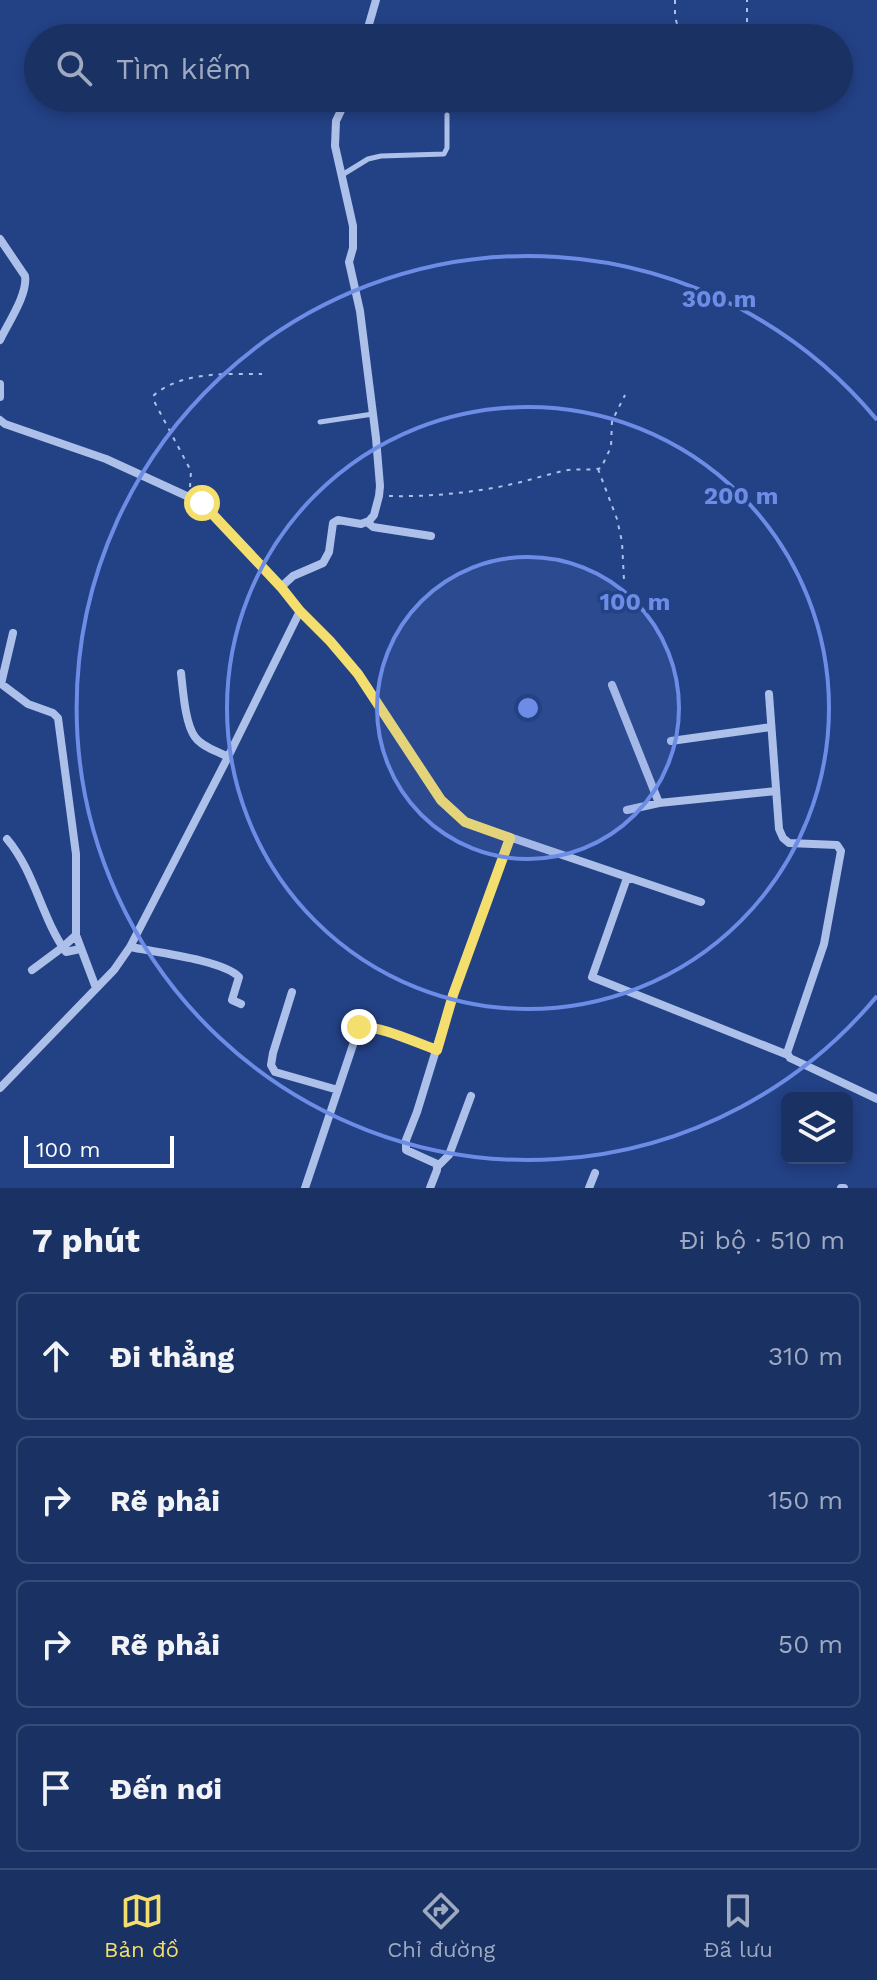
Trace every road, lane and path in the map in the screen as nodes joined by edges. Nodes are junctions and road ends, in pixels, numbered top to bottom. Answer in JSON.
{"nodes":[{"id":1,"x":376,"y":0,"type":"edge"},
{"id":2,"x":675,"y":0,"type":"edge"},
{"id":3,"x":747,"y":0,"type":"edge"},
{"id":4,"x":369,"y":24,"type":"edge"},
{"id":5,"x":677,"y":24,"type":"edge"},
{"id":6,"x":747,"y":24,"type":"edge"},
{"id":7,"x":340,"y":112,"type":"edge"},
{"id":8,"x":447,"y":115,"type":"dead end"},
{"id":9,"x":341,"y":176,"type":"junction"},
{"id":10,"x":0,"y":239,"type":"edge"},
{"id":11,"x":0,"y":340,"type":"edge"},
{"id":12,"x":262,"y":374,"type":"dead end"},
{"id":13,"x":0,"y":384,"type":"edge"},
{"id":14,"x":625,"y":395,"type":"dead end"},
{"id":15,"x":0,"y":397,"type":"edge"},
{"id":16,"x":373,"y":414,"type":"junction"},
{"id":17,"x":0,"y":420,"type":"edge"},
{"id":18,"x":320,"y":422,"type":"dead end"},
{"id":19,"x":598,"y":469,"type":"junction"},
{"id":20,"x":189,"y":496,"type":"junction"},
{"id":21,"x":379,"y":496,"type":"junction"},
{"id":22,"x":367,"y":522,"type":"junction"},
{"id":23,"x":431,"y":536,"type":"dead end"},
{"id":24,"x":624,"y":580,"type":"dead end"},
{"id":25,"x":281,"y":587,"type":"junction"},
{"id":26,"x":300,"y":611,"type":"junction"},
{"id":27,"x":13,"y":633,"type":"dead end"},
{"id":28,"x":181,"y":673,"type":"dead end"},
{"id":29,"x":1,"y":683,"type":"edge"},
{"id":30,"x":612,"y":685,"type":"dead end"},
{"id":31,"x":769,"y":694,"type":"dead end"},
{"id":32,"x":771,"y":727,"type":"junction"},
{"id":33,"x":671,"y":741,"type":"dead end"},
{"id":34,"x":228,"y":757,"type":"junction"},
{"id":35,"x":776,"y":791,"type":"junction"},
{"id":36,"x":659,"y":803,"type":"junction"},
{"id":37,"x":627,"y":810,"type":"dead end"},
{"id":38,"x":510,"y":838,"type":"junction"},
{"id":39,"x":7,"y":839,"type":"dead end"},
{"id":40,"x":627,"y":878,"type":"junction"},
{"id":41,"x":701,"y":902,"type":"dead end"},
{"id":42,"x":76,"y":935,"type":"junction"},
{"id":43,"x":63,"y":947,"type":"junction"},
{"id":44,"x":130,"y":947,"type":"junction"},
{"id":45,"x":80,"y":949,"type":"junction"},
{"id":46,"x":32,"y":970,"type":"dead end"},
{"id":47,"x":96,"y":988,"type":"junction"},
{"id":48,"x":292,"y":992,"type":"dead end"},
{"id":49,"x":241,"y":1004,"type":"dead end"},
{"id":50,"x":437,"y":1050,"type":"junction"},
{"id":51,"x":788,"y":1055,"type":"junction"},
{"id":52,"x":0,"y":1088,"type":"edge"},
{"id":53,"x":338,"y":1090,"type":"junction"},
{"id":54,"x":471,"y":1096,"type":"dead end"},
{"id":55,"x":877,"y":1099,"type":"edge"},
{"id":56,"x":437,"y":1167,"type":"junction"},
{"id":57,"x":595,"y":1173,"type":"dead end"},
{"id":58,"x":305,"y":1188,"type":"edge"},
{"id":59,"x":430,"y":1188,"type":"edge"},
{"id":60,"x":589,"y":1188,"type":"edge"}],
"edges":[{"from":1,"to":4,"type":"street"},
{"from":2,"to":5,"type":"path"},
{"from":3,"to":6,"type":"path"},
{"from":7,"to":9,"type":"street"},
{"from":8,"to":9,"type":"lane"},
{"from":9,"to":16,"type":"street"},
{"from":10,"to":11,"type":"street"},
{"from":12,"to":20,"type":"path"},
{"from":13,"to":15,"type":"street"},
{"from":14,"to":19,"type":"path"},
{"from":16,"to":18,"type":"lane"},
{"from":16,"to":21,"type":"street"},
{"from":17,"to":20,"type":"street"},
{"from":19,"to":21,"type":"path"},
{"from":19,"to":24,"type":"path"},
{"from":20,"to":25,"type":"street"},
{"from":21,"to":22,"type":"street"},
{"from":22,"to":23,"type":"street"},
{"from":22,"to":25,"type":"street"},
{"from":25,"to":26,"type":"street"},
{"from":26,"to":34,"type":"street"},
{"from":26,"to":38,"type":"street"},
{"from":27,"to":29,"type":"street"},
{"from":28,"to":34,"type":"street"},
{"from":29,"to":42,"type":"street"},
{"from":30,"to":36,"type":"street"},
{"from":31,"to":32,"type":"street"},
{"from":32,"to":33,"type":"street"},
{"from":32,"to":35,"type":"street"},
{"from":34,"to":44,"type":"street"},
{"from":35,"to":36,"type":"street"},
{"from":35,"to":51,"type":"street"},
{"from":36,"to":37,"type":"street"},
{"from":38,"to":40,"type":"street"},
{"from":38,"to":50,"type":"street"},
{"from":39,"to":43,"type":"street"},
{"from":40,"to":41,"type":"street"},
{"from":40,"to":51,"type":"street"},
{"from":42,"to":43,"type":"street"},
{"from":42,"to":45,"type":"street"},
{"from":43,"to":45,"type":"street"},
{"from":43,"to":46,"type":"street"},
{"from":44,"to":47,"type":"street"},
{"from":44,"to":49,"type":"street"},
{"from":45,"to":47,"type":"street"},
{"from":47,"to":52,"type":"street"},
{"from":48,"to":53,"type":"street"},
{"from":50,"to":53,"type":"street"},
{"from":50,"to":56,"type":"street"},
{"from":51,"to":55,"type":"street"},
{"from":53,"to":58,"type":"street"},
{"from":54,"to":56,"type":"street"},
{"from":56,"to":59,"type":"street"},
{"from":57,"to":60,"type":"street"}]}
